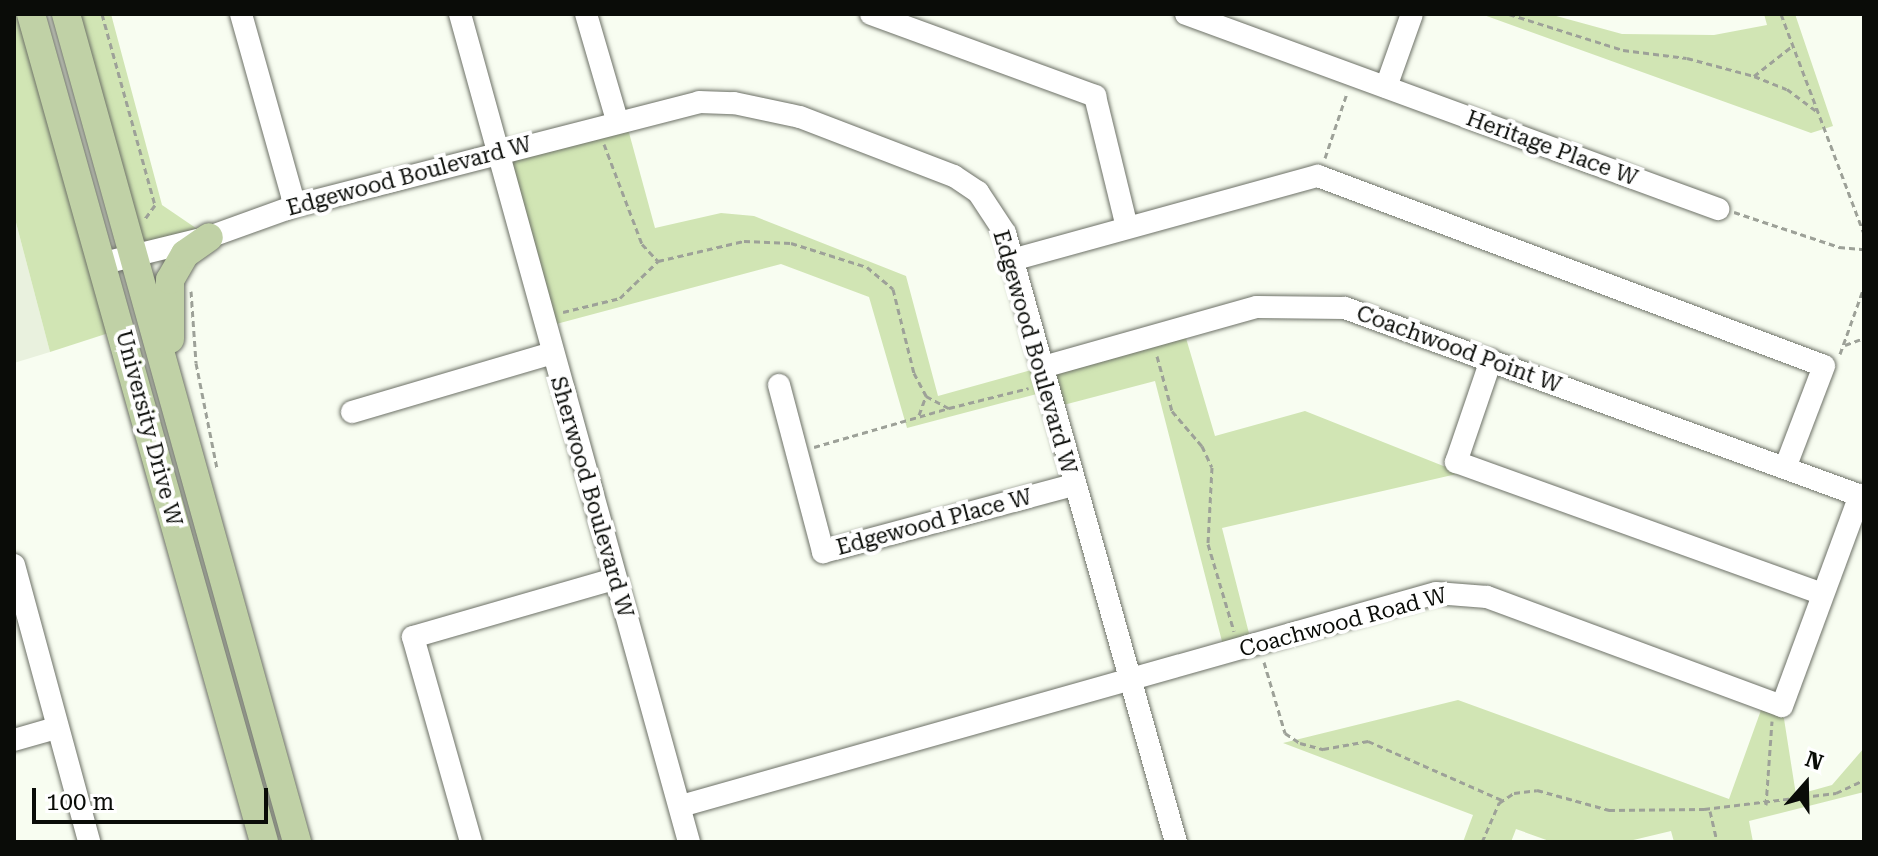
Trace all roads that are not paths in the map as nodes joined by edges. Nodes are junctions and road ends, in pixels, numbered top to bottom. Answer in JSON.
{"nodes":[{"id":1,"x":31,"y":14,"type":"edge"},
{"id":2,"x":66,"y":14,"type":"edge"},
{"id":3,"x":241,"y":14,"type":"edge"},
{"id":4,"x":460,"y":14,"type":"edge"},
{"id":5,"x":586,"y":14,"type":"edge"},
{"id":6,"x":871,"y":14,"type":"edge"},
{"id":7,"x":1186,"y":14,"type":"edge"},
{"id":8,"x":1412,"y":14,"type":"edge"},
{"id":9,"x":1386,"y":87,"type":"junction"},
{"id":10,"x":607,"y":122,"type":"junction"},
{"id":11,"x":497,"y":152,"type":"junction"},
{"id":12,"x":295,"y":206,"type":"junction"},
{"id":13,"x":1718,"y":209,"type":"road end"},
{"id":14,"x":1127,"y":227,"type":"junction"},
{"id":15,"x":209,"y":237,"type":"junction"},
{"id":16,"x":143,"y":253,"type":"junction"},
{"id":17,"x":1012,"y":260,"type":"junction"},
{"id":18,"x":104,"y":263,"type":"junction"},
{"id":19,"x":552,"y":353,"type":"junction"},
{"id":20,"x":1491,"y":360,"type":"junction"},
{"id":21,"x":1045,"y":375,"type":"junction"},
{"id":22,"x":779,"y":385,"type":"dead end"},
{"id":23,"x":173,"y":387,"type":"junction"},
{"id":24,"x":352,"y":412,"type":"dead end"},
{"id":25,"x":1785,"y":468,"type":"junction"},
{"id":26,"x":1073,"y":485,"type":"junction"},
{"id":27,"x":1862,"y":496,"type":"edge"},
{"id":28,"x":14,"y":565,"type":"edge"},
{"id":29,"x":614,"y":579,"type":"junction"},
{"id":30,"x":1822,"y":594,"type":"junction"},
{"id":31,"x":1130,"y":679,"type":"junction"},
{"id":32,"x":56,"y":728,"type":"junction"},
{"id":33,"x":14,"y":740,"type":"edge"},
{"id":34,"x":681,"y":806,"type":"junction"},
{"id":35,"x":89,"y":842,"type":"edge"},
{"id":36,"x":264,"y":842,"type":"edge"},
{"id":37,"x":297,"y":842,"type":"edge"},
{"id":38,"x":471,"y":842,"type":"edge"},
{"id":39,"x":689,"y":842,"type":"edge"},
{"id":40,"x":1176,"y":842,"type":"edge"}],
"edges":[{"from":1,"to":18,"type":"main road","name":"University Drive W"},
{"from":2,"to":16,"type":"main road","name":"University Drive W"},
{"from":3,"to":12,"type":"street"},
{"from":4,"to":11,"type":"street","name":"Sherwood Boulevard W"},
{"from":5,"to":10,"type":"street"},
{"from":6,"to":14,"type":"street"},
{"from":7,"to":9,"type":"street","name":"Heritage Place W"},
{"from":8,"to":9,"type":"street"},
{"from":9,"to":13,"type":"street","name":"Heritage Place W"},
{"from":10,"to":11,"type":"street","name":"Edgewood Boulevard W"},
{"from":10,"to":17,"type":"street","name":"Edgewood Boulevard W"},
{"from":11,"to":12,"type":"street","name":"Edgewood Boulevard W"},
{"from":11,"to":19,"type":"street","name":"Sherwood Boulevard W"},
{"from":12,"to":15,"type":"street","name":"Edgewood Boulevard W"},
{"from":14,"to":17,"type":"street"},
{"from":14,"to":25,"type":"street"},
{"from":15,"to":16,"type":"street","name":"Edgewood Boulevard W"},
{"from":15,"to":23,"type":"main road"},
{"from":16,"to":18,"type":"street","name":"Edgewood Boulevard W"},
{"from":16,"to":23,"type":"main road","name":"University Drive W"},
{"from":17,"to":21,"type":"street","name":"Edgewood Boulevard W"},
{"from":18,"to":36,"type":"main road","name":"University Drive W"},
{"from":19,"to":24,"type":"street"},
{"from":19,"to":29,"type":"street","name":"Sherwood Boulevard W"},
{"from":20,"to":21,"type":"street","name":"Coachwood Point W"},
{"from":20,"to":25,"type":"street","name":"Coachwood Point W"},
{"from":20,"to":30,"type":"street"},
{"from":21,"to":26,"type":"street","name":"Edgewood Boulevard W"},
{"from":22,"to":26,"type":"street","name":"Edgewood Place W"},
{"from":23,"to":37,"type":"main road","name":"University Drive W"},
{"from":25,"to":27,"type":"street","name":"Coachwood Point W"},
{"from":26,"to":31,"type":"street","name":"Edgewood Boulevard W"},
{"from":27,"to":30,"type":"street"},
{"from":28,"to":32,"type":"street"},
{"from":29,"to":34,"type":"street","name":"Sherwood Boulevard W"},
{"from":29,"to":38,"type":"street"},
{"from":30,"to":31,"type":"street","name":"Coachwood Road W"},
{"from":31,"to":34,"type":"street","name":"Coachwood Road W"},
{"from":31,"to":40,"type":"street","name":"Edgewood Boulevard W"},
{"from":32,"to":33,"type":"street"},
{"from":32,"to":35,"type":"street"},
{"from":34,"to":39,"type":"street","name":"Sherwood Boulevard W"}]}
